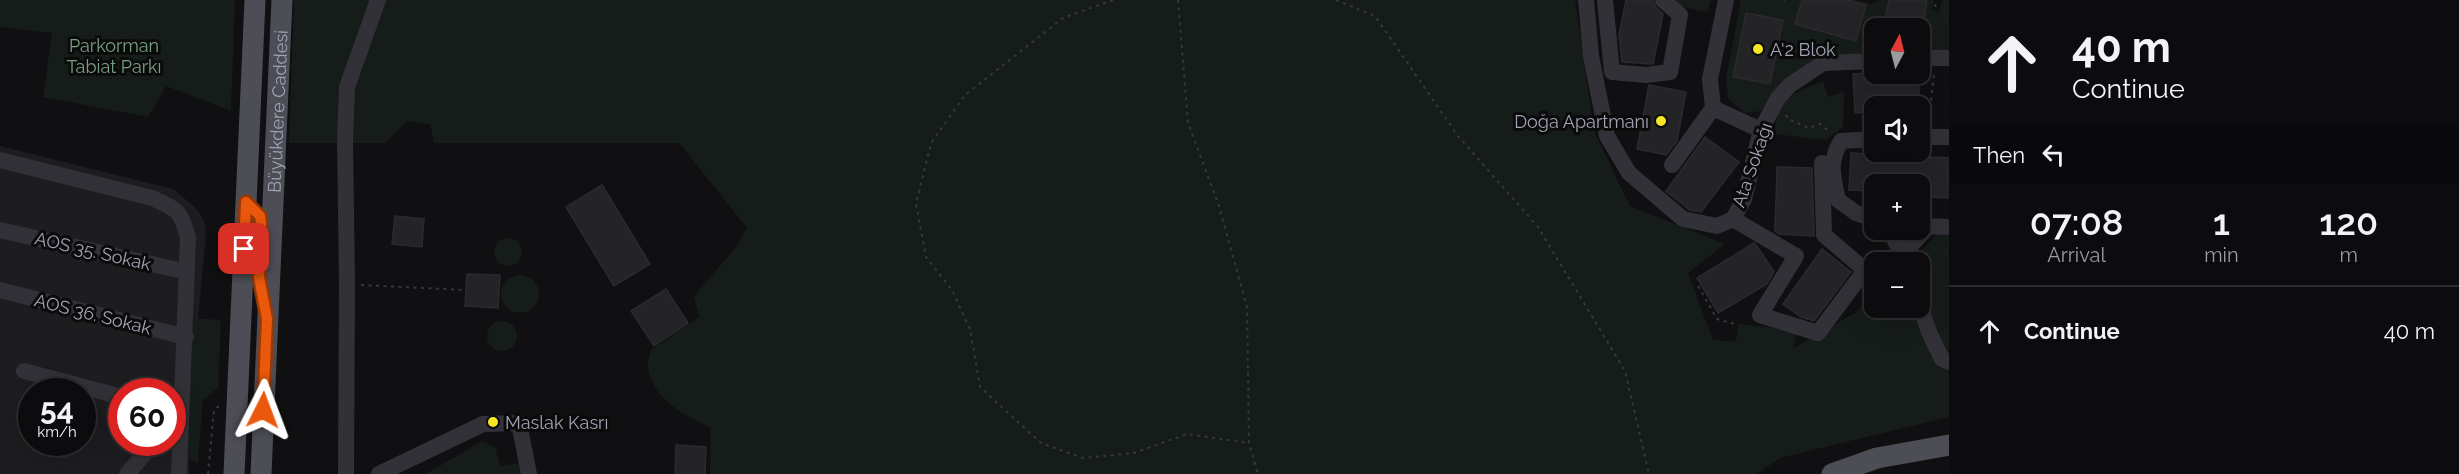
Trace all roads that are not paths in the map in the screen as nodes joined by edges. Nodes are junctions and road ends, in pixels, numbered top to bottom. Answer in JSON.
{"nodes":[{"id":1,"x":255,"y":0,"type":"edge"},
{"id":2,"x":282,"y":0,"type":"edge"},
{"id":3,"x":378,"y":0,"type":"edge"},
{"id":4,"x":1586,"y":0,"type":"edge"},
{"id":5,"x":1605,"y":0,"type":"edge"},
{"id":6,"x":1663,"y":0,"type":"edge"},
{"id":7,"x":1726,"y":0,"type":"edge"},
{"id":8,"x":1864,"y":61,"type":"edge"},
{"id":9,"x":1713,"y":108,"type":"junction"},
{"id":10,"x":1761,"y":129,"type":"junction"},
{"id":11,"x":1930,"y":136,"type":"edge"},
{"id":12,"x":1949,"y":137,"type":"edge"},
{"id":13,"x":1864,"y":140,"type":"edge"},
{"id":14,"x":0,"y":160,"type":"edge"},
{"id":15,"x":1822,"y":163,"type":"dead end"},
{"id":16,"x":1672,"y":165,"type":"dead end"},
{"id":17,"x":246,"y":202,"type":"junction"},
{"id":18,"x":1864,"y":216,"type":"edge"},
{"id":19,"x":1733,"y":219,"type":"junction"},
{"id":20,"x":1930,"y":226,"type":"edge"},
{"id":21,"x":1949,"y":227,"type":"edge"},
{"id":22,"x":0,"y":230,"type":"edge"},
{"id":23,"x":187,"y":272,"type":"junction"},
{"id":24,"x":0,"y":290,"type":"edge"},
{"id":25,"x":1924,"y":318,"type":"edge"},
{"id":26,"x":267,"y":319,"type":"junction"},
{"id":27,"x":186,"y":337,"type":"junction"},
{"id":28,"x":1949,"y":362,"type":"edge"},
{"id":29,"x":24,"y":371,"type":"dead end"},
{"id":30,"x":180,"y":378,"type":"edge"},
{"id":31,"x":108,"y":393,"type":"edge"},
{"id":32,"x":1949,"y":445,"type":"edge"},
{"id":33,"x":143,"y":456,"type":"edge"},
{"id":34,"x":178,"y":456,"type":"edge"},
{"id":35,"x":127,"y":474,"type":"edge"},
{"id":36,"x":179,"y":474,"type":"edge"},
{"id":37,"x":234,"y":474,"type":"edge"},
{"id":38,"x":261,"y":474,"type":"edge"},
{"id":39,"x":346,"y":474,"type":"edge"},
{"id":40,"x":379,"y":474,"type":"edge"},
{"id":41,"x":529,"y":474,"type":"edge"},
{"id":42,"x":1832,"y":474,"type":"edge"}],
"edges":[{"from":1,"to":17,"type":"main road","name":"Büyükdere Caddesi"},
{"from":2,"to":26,"type":"main road","name":"Büyükdere Caddesi"},
{"from":3,"to":39,"type":"street"},
{"from":4,"to":19,"type":"street","name":"Ata Sokağı"},
{"from":5,"to":6,"type":"street"},
{"from":7,"to":9,"type":"street"},
{"from":8,"to":10,"type":"street","name":"Ata Sokağı"},
{"from":9,"to":10,"type":"street"},
{"from":9,"to":16,"type":"street"},
{"from":10,"to":19,"type":"street","name":"Ata Sokağı"},
{"from":11,"to":12,"type":"street"},
{"from":13,"to":18,"type":"street"},
{"from":14,"to":23,"type":"street"},
{"from":15,"to":19,"type":"street"},
{"from":17,"to":26,"type":"main road"},
{"from":17,"to":37,"type":"main road","name":"Büyükdere Caddesi"},
{"from":20,"to":21,"type":"street"},
{"from":22,"to":23,"type":"street","name":"AOS 35. Sokak"},
{"from":23,"to":27,"type":"street"},
{"from":24,"to":27,"type":"street","name":"AOS 36. Sokak"},
{"from":25,"to":28,"type":"street"},
{"from":26,"to":38,"type":"main road","name":"Büyükdere Caddesi"},
{"from":27,"to":30,"type":"street"},
{"from":29,"to":31,"type":"street"},
{"from":32,"to":42,"type":"main road"},
{"from":33,"to":35,"type":"street"},
{"from":34,"to":36,"type":"street"},
{"from":40,"to":41,"type":"street"}]}
